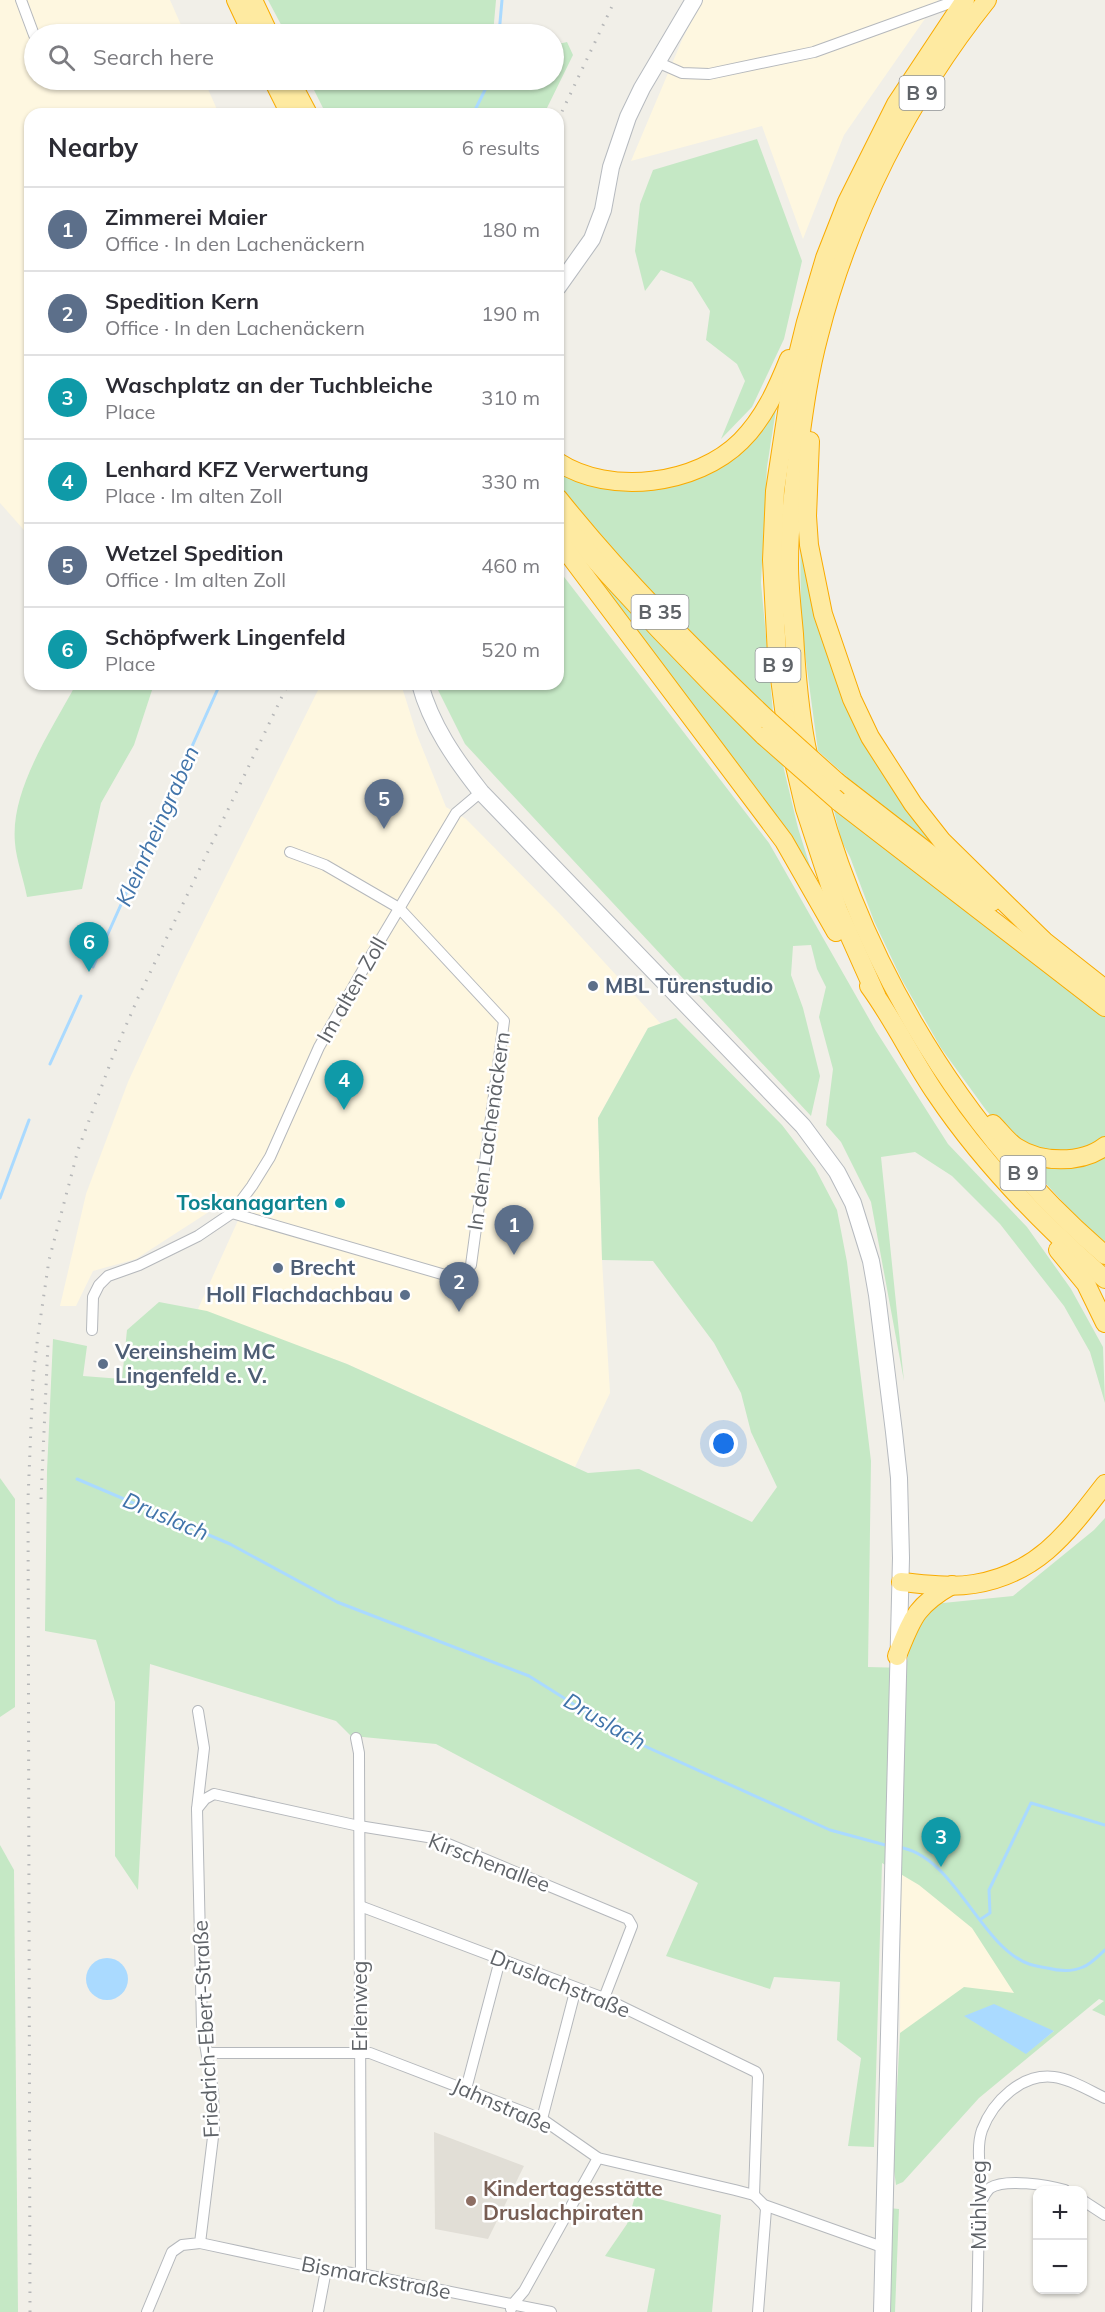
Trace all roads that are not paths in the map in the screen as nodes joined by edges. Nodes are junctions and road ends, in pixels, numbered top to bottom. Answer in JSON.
{"nodes":[{"id":1,"x":21,"y":0,"type":"edge"},
{"id":2,"x":236,"y":0,"type":"edge"},
{"id":3,"x":253,"y":0,"type":"edge"},
{"id":4,"x":694,"y":0,"type":"edge"},
{"id":5,"x":958,"y":0,"type":"edge"},
{"id":6,"x":965,"y":0,"type":"edge"},
{"id":7,"x":987,"y":0,"type":"edge"},
{"id":8,"x":30,"y":24,"type":"edge"},
{"id":9,"x":247,"y":24,"type":"edge"},
{"id":10,"x":264,"y":24,"type":"edge"},
{"id":11,"x":657,"y":62,"type":"junction"},
{"id":12,"x":278,"y":90,"type":"edge"},
{"id":13,"x":295,"y":90,"type":"edge"},
{"id":14,"x":287,"y":108,"type":"edge"},
{"id":15,"x":305,"y":108,"type":"edge"},
{"id":16,"x":564,"y":279,"type":"edge"},
{"id":17,"x":806,"y":322,"type":"junction"},
{"id":18,"x":807,"y":390,"type":"junction"},
{"id":19,"x":564,"y":466,"type":"edge"},
{"id":20,"x":564,"y":505,"type":"edge"},
{"id":21,"x":564,"y":526,"type":"edge"},
{"id":22,"x":564,"y":548,"type":"edge"},
{"id":23,"x":422,"y":690,"type":"edge"},
{"id":24,"x":766,"y":728,"type":"junction"},
{"id":25,"x":481,"y":792,"type":"junction"},
{"id":26,"x":290,"y":852,"type":"dead end"},
{"id":27,"x":399,"y":908,"type":"junction"},
{"id":28,"x":1043,"y":940,"type":"junction"},
{"id":29,"x":1105,"y":989,"type":"edge"},
{"id":30,"x":876,"y":995,"type":"junction"},
{"id":31,"x":1105,"y":1007,"type":"edge"},
{"id":32,"x":950,"y":1082,"type":"junction"},
{"id":33,"x":1105,"y":1146,"type":"edge"},
{"id":34,"x":1032,"y":1211,"type":"junction"},
{"id":35,"x":232,"y":1213,"type":"junction"},
{"id":36,"x":1105,"y":1255,"type":"edge"},
{"id":37,"x":1105,"y":1279,"type":"edge"},
{"id":38,"x":1105,"y":1323,"type":"edge"},
{"id":39,"x":92,"y":1330,"type":"dead end"},
{"id":40,"x":1105,"y":1467,"type":"edge"},
{"id":41,"x":1105,"y":1484,"type":"edge"},
{"id":42,"x":1105,"y":1502,"type":"edge"},
{"id":43,"x":1082,"y":1515,"type":"junction"},
{"id":44,"x":901,"y":1582,"type":"junction"},
{"id":45,"x":952,"y":1585,"type":"junction"},
{"id":46,"x":897,"y":1656,"type":"junction"},
{"id":47,"x":198,"y":1711,"type":"dead end"},
{"id":48,"x":356,"y":1738,"type":"dead end"},
{"id":49,"x":197,"y":1809,"type":"junction"},
{"id":50,"x":359,"y":1826,"type":"junction"},
{"id":51,"x":360,"y":1906,"type":"junction"},
{"id":52,"x":500,"y":1960,"type":"junction"},
{"id":53,"x":576,"y":1988,"type":"junction"},
{"id":54,"x":604,"y":1998,"type":"junction"},
{"id":55,"x":360,"y":2052,"type":"junction"},
{"id":56,"x":208,"y":2053,"type":"junction"},
{"id":57,"x":466,"y":2089,"type":"junction"},
{"id":58,"x":1105,"y":2098,"type":"edge"},
{"id":59,"x":542,"y":2119,"type":"junction"},
{"id":60,"x":598,"y":2158,"type":"junction"},
{"id":61,"x":1052,"y":2186,"type":"edge"},
{"id":62,"x":754,"y":2195,"type":"junction"},
{"id":63,"x":982,"y":2200,"type":"junction"},
{"id":64,"x":1087,"y":2203,"type":"edge"},
{"id":65,"x":764,"y":2205,"type":"junction"},
{"id":66,"x":1105,"y":2215,"type":"edge"},
{"id":67,"x":200,"y":2243,"type":"junction"},
{"id":68,"x":885,"y":2248,"type":"junction"},
{"id":69,"x":326,"y":2270,"type":"junction"},
{"id":70,"x":361,"y":2274,"type":"junction"},
{"id":71,"x":511,"y":2308,"type":"edge"},
{"id":72,"x":147,"y":2312,"type":"edge"},
{"id":73,"x":318,"y":2312,"type":"edge"},
{"id":74,"x":551,"y":2312,"type":"edge"},
{"id":75,"x":758,"y":2312,"type":"edge"},
{"id":76,"x":882,"y":2312,"type":"edge"},
{"id":77,"x":978,"y":2312,"type":"edge"}],
"edges":[{"from":1,"to":8,"type":"street"},
{"from":2,"to":9,"type":"highway"},
{"from":3,"to":10,"type":"highway"},
{"from":4,"to":11,"type":"main road"},
{"from":5,"to":11,"type":"street"},
{"from":6,"to":17,"type":"highway","number":"B 9"},
{"from":7,"to":18,"type":"highway","number":"B 9"},
{"from":11,"to":16,"type":"main road"},
{"from":12,"to":14,"type":"highway"},
{"from":13,"to":15,"type":"highway"},
{"from":17,"to":19,"type":"highway"},
{"from":17,"to":30,"type":"highway","number":"B 9"},
{"from":18,"to":28,"type":"highway"},
{"from":18,"to":32,"type":"highway","number":"B 9"},
{"from":20,"to":24,"type":"highway","number":"B 35"},
{"from":21,"to":24,"type":"highway"},
{"from":22,"to":30,"type":"highway"},
{"from":23,"to":25,"type":"main road"},
{"from":24,"to":28,"type":"highway","number":"B 35","bridge":true},
{"from":24,"to":31,"type":"highway","bridge":true},
{"from":25,"to":27,"type":"street","name":"Im alten Zoll"},
{"from":25,"to":44,"type":"main road"},
{"from":26,"to":27,"type":"street","name":"In den Lachenäckern"},
{"from":27,"to":35,"type":"street","name":"Im alten Zoll"},
{"from":27,"to":35,"type":"street","name":"In den Lachenäckern"},
{"from":28,"to":29,"type":"highway","number":"B 35"},
{"from":30,"to":34,"type":"highway","number":"B 9"},
{"from":32,"to":33,"type":"highway"},
{"from":32,"to":36,"type":"highway","number":"B 9"},
{"from":34,"to":37,"type":"highway","number":"B 9"},
{"from":34,"to":38,"type":"highway"},
{"from":35,"to":39,"type":"street","name":"Im alten Zoll"},
{"from":40,"to":43,"type":"highway"},
{"from":41,"to":43,"type":"highway"},
{"from":42,"to":43,"type":"highway"},
{"from":43,"to":45,"type":"highway"},
{"from":44,"to":45,"type":"highway"},
{"from":44,"to":46,"type":"main road"},
{"from":45,"to":46,"type":"highway"},
{"from":46,"to":68,"type":"main road"},
{"from":47,"to":49,"type":"street","name":"Friedrich-Ebert-Straße"},
{"from":48,"to":50,"type":"street","name":"Erlenweg"},
{"from":49,"to":50,"type":"street","name":"Kirschenallee"},
{"from":49,"to":56,"type":"street","name":"Friedrich-Ebert-Straße"},
{"from":50,"to":51,"type":"street","name":"Erlenweg"},
{"from":50,"to":54,"type":"street","name":"Kirschenallee"},
{"from":51,"to":52,"type":"street","name":"Druslachstraße"},
{"from":51,"to":55,"type":"street","name":"Erlenweg"},
{"from":52,"to":53,"type":"street","name":"Druslachstraße"},
{"from":52,"to":57,"type":"street"},
{"from":53,"to":54,"type":"street","name":"Druslachstraße"},
{"from":53,"to":59,"type":"street"},
{"from":54,"to":62,"type":"street","name":"Druslachstraße"},
{"from":55,"to":56,"type":"street","name":"Jahnstraße"},
{"from":55,"to":57,"type":"street","name":"Jahnstraße"},
{"from":55,"to":70,"type":"street","name":"Erlenweg"},
{"from":56,"to":67,"type":"street","name":"Friedrich-Ebert-Straße"},
{"from":57,"to":59,"type":"street","name":"Jahnstraße"},
{"from":58,"to":63,"type":"street","name":"Mühlweg"},
{"from":59,"to":60,"type":"street","name":"Jahnstraße"},
{"from":60,"to":62,"type":"street","name":"Jahnstraße"},
{"from":60,"to":71,"type":"street"},
{"from":61,"to":63,"type":"street"},
{"from":62,"to":65,"type":"street"},
{"from":63,"to":77,"type":"street","name":"Mühlweg"},
{"from":64,"to":66,"type":"street"},
{"from":65,"to":68,"type":"street"},
{"from":65,"to":75,"type":"street"},
{"from":67,"to":69,"type":"street","name":"Bismarckstraße"},
{"from":67,"to":72,"type":"street"},
{"from":68,"to":76,"type":"main road"},
{"from":69,"to":70,"type":"street","name":"Bismarckstraße"},
{"from":69,"to":73,"type":"street"},
{"from":70,"to":71,"type":"street","name":"Bismarckstraße"},
{"from":71,"to":74,"type":"street","name":"Bismarckstraße"}]}
